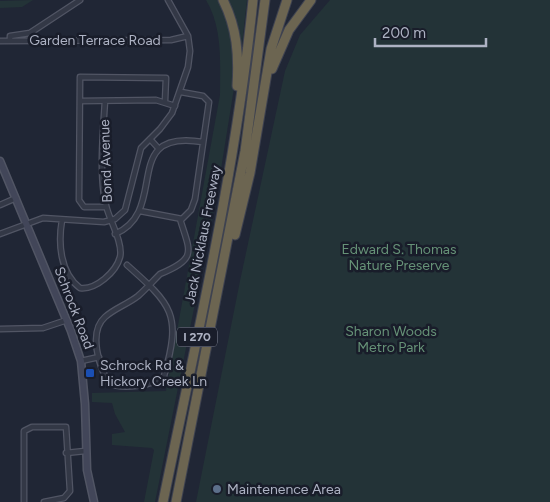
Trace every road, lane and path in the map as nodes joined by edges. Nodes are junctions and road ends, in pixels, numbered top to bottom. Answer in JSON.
{"nodes":[{"id":1,"x":80,"y":0,"type":"edge"},
{"id":2,"x":168,"y":0,"type":"edge"},
{"id":3,"x":223,"y":0,"type":"edge"},
{"id":4,"x":253,"y":0,"type":"edge"},
{"id":5,"x":265,"y":0,"type":"edge"},
{"id":6,"x":287,"y":0,"type":"edge"},
{"id":7,"x":311,"y":0,"type":"edge"},
{"id":8,"x":188,"y":36,"type":"junction"},
{"id":9,"x":0,"y":41,"type":"edge"},
{"id":10,"x":10,"y":41,"type":"junction"},
{"id":11,"x":181,"y":92,"type":"junction"},
{"id":12,"x":80,"y":101,"type":"junction"},
{"id":13,"x":105,"y":101,"type":"junction"},
{"id":14,"x":165,"y":101,"type":"junction"},
{"id":15,"x":175,"y":106,"type":"junction"},
{"id":16,"x":261,"y":108,"type":"junction"},
{"id":17,"x":150,"y":139,"type":"junction"},
{"id":18,"x":203,"y":142,"type":"junction"},
{"id":19,"x":159,"y":149,"type":"junction"},
{"id":20,"x":0,"y":161,"type":"edge"},
{"id":21,"x":2,"y":170,"type":"edge"},
{"id":22,"x":229,"y":174,"type":"junction"},
{"id":23,"x":16,"y":198,"type":"junction"},
{"id":24,"x":0,"y":205,"type":"edge"},
{"id":25,"x":106,"y":207,"type":"junction"},
{"id":26,"x":140,"y":211,"type":"junction"},
{"id":27,"x":180,"y":219,"type":"junction"},
{"id":28,"x":62,"y":220,"type":"junction"},
{"id":29,"x":111,"y":220,"type":"junction"},
{"id":30,"x":27,"y":224,"type":"junction"},
{"id":31,"x":0,"y":234,"type":"edge"},
{"id":32,"x":115,"y":234,"type":"junction"},
{"id":33,"x":127,"y":264,"type":"dead end"},
{"id":34,"x":149,"y":285,"type":"junction"},
{"id":35,"x":216,"y":302,"type":"junction"},
{"id":36,"x":67,"y":320,"type":"junction"},
{"id":37,"x":0,"y":329,"type":"edge"},
{"id":38,"x":99,"y":357,"type":"junction"},
{"id":39,"x":81,"y":361,"type":"junction"},
{"id":40,"x":85,"y":451,"type":"junction"},
{"id":41,"x":66,"y":453,"type":"junction"},
{"id":42,"x":24,"y":502,"type":"edge"},
{"id":43,"x":44,"y":502,"type":"edge"},
{"id":44,"x":94,"y":502,"type":"edge"},
{"id":45,"x":163,"y":502,"type":"edge"},
{"id":46,"x":176,"y":502,"type":"edge"}],
"edges":[{"from":1,"to":10,"type":"street"},
{"from":2,"to":8,"type":"street"},
{"from":3,"to":22,"type":"highway"},
{"from":4,"to":22,"type":"highway","name":"Jack Nicklaus Freeway","number":"I 270"},
{"from":5,"to":35,"type":"highway","name":"Jack Nicklaus Freeway","number":"I 270"},
{"from":6,"to":16,"type":"highway"},
{"from":7,"to":16,"type":"highway"},
{"from":8,"to":10,"type":"street","name":"Garden Terrace Road"},
{"from":8,"to":11,"type":"street"},
{"from":9,"to":10,"type":"street","name":"Garden Terrace Road"},
{"from":11,"to":15,"type":"street"},
{"from":11,"to":18,"type":"street"},
{"from":12,"to":13,"type":"street"},
{"from":12,"to":14,"type":"street"},
{"from":12,"to":25,"type":"street"},
{"from":13,"to":14,"type":"street"},
{"from":13,"to":25,"type":"street","name":"Bond Avenue"},
{"from":14,"to":15,"type":"street"},
{"from":15,"to":17,"type":"street"},
{"from":16,"to":35,"type":"highway"},
{"from":17,"to":19,"type":"street"},
{"from":17,"to":29,"type":"street"},
{"from":18,"to":19,"type":"street"},
{"from":18,"to":27,"type":"street"},
{"from":19,"to":26,"type":"street"},
{"from":20,"to":21,"type":"main road","name":"Schrock Road"},
{"from":21,"to":23,"type":"main road","name":"Schrock Road"},
{"from":22,"to":45,"type":"highway","name":"Jack Nicklaus Freeway","number":"I 270"},
{"from":23,"to":24,"type":"street"},
{"from":23,"to":30,"type":"main road","name":"Schrock Road"},
{"from":25,"to":29,"type":"street","name":"Bond Avenue"},
{"from":26,"to":27,"type":"street"},
{"from":26,"to":32,"type":"street"},
{"from":27,"to":34,"type":"street"},
{"from":28,"to":29,"type":"street"},
{"from":28,"to":30,"type":"street"},
{"from":28,"to":32,"type":"street"},
{"from":29,"to":32,"type":"street"},
{"from":30,"to":31,"type":"street"},
{"from":30,"to":36,"type":"main road","name":"Schrock Road"},
{"from":33,"to":34,"type":"street"},
{"from":34,"to":38,"type":"street"},
{"from":34,"to":38,"type":"street"},
{"from":35,"to":46,"type":"highway","name":"Jack Nicklaus Freeway","number":"I 270"},
{"from":36,"to":37,"type":"street"},
{"from":36,"to":39,"type":"main road","name":"Schrock Road"},
{"from":38,"to":39,"type":"street"},
{"from":39,"to":40,"type":"main road","name":"Schrock Road"},
{"from":40,"to":41,"type":"street"},
{"from":40,"to":44,"type":"main road","name":"Schrock Road"},
{"from":41,"to":42,"type":"street"},
{"from":41,"to":43,"type":"street"}]}
